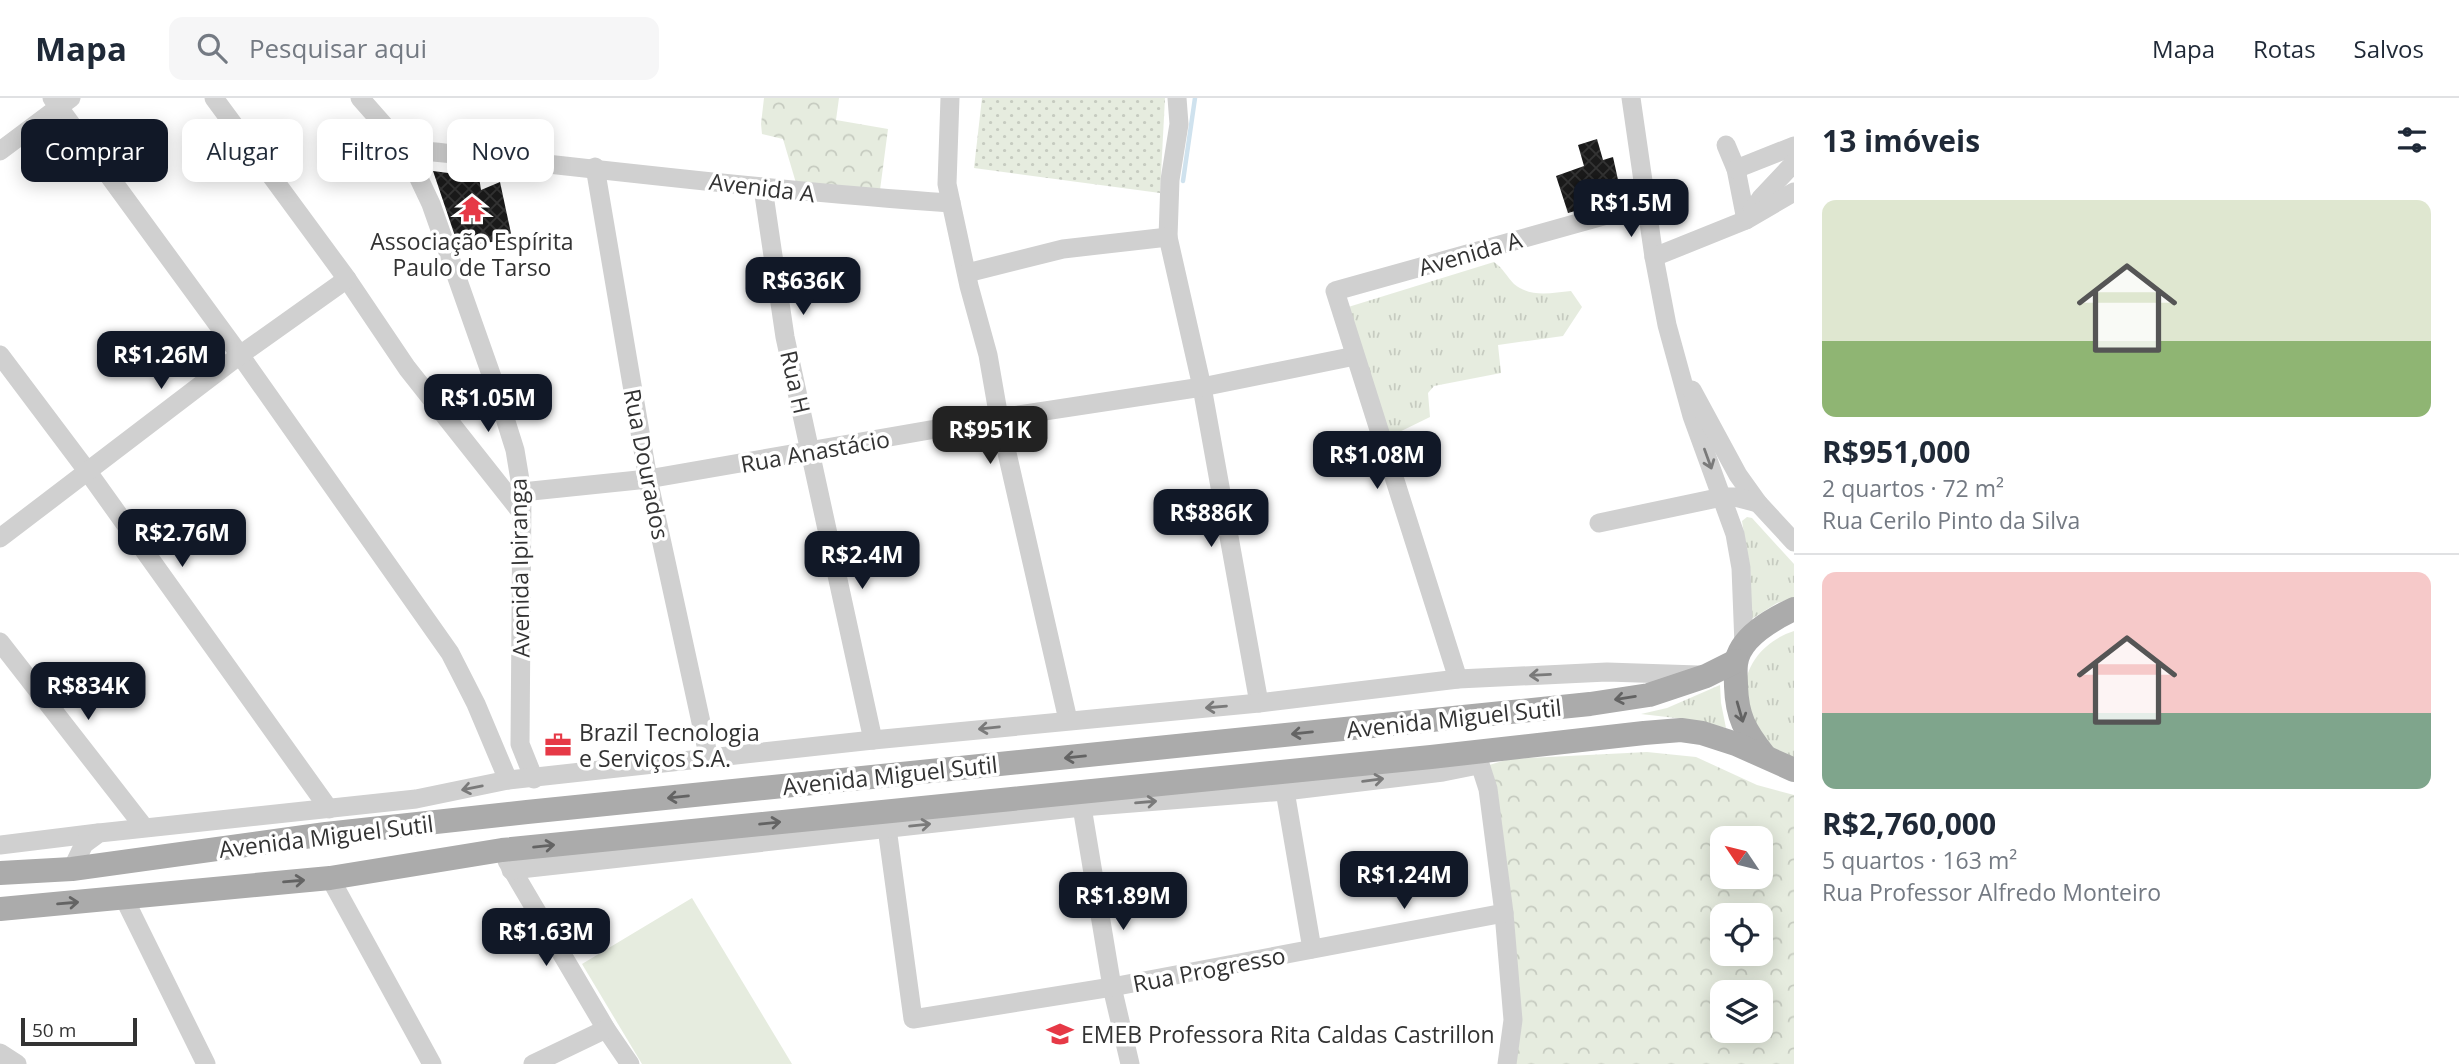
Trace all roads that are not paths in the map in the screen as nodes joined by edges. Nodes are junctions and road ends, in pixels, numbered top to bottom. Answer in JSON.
{"nodes":[{"id":1,"x":214,"y":98,"type":"edge"},
{"id":2,"x":360,"y":98,"type":"edge"},
{"id":3,"x":950,"y":98,"type":"edge"},
{"id":4,"x":1177,"y":98,"type":"edge"},
{"id":5,"x":1631,"y":98,"type":"edge"},
{"id":6,"x":61,"y":101,"type":"edge"},
{"id":7,"x":379,"y":119,"type":"edge"},
{"id":8,"x":1727,"y":145,"type":"dead end"},
{"id":9,"x":1794,"y":146,"type":"edge"},
{"id":10,"x":0,"y":151,"type":"edge"},
{"id":11,"x":433,"y":152,"type":"edge"},
{"id":12,"x":1794,"y":163,"type":"edge"},
{"id":13,"x":595,"y":167,"type":"junction"},
{"id":14,"x":1736,"y":169,"type":"junction"},
{"id":15,"x":421,"y":182,"type":"edge"},
{"id":16,"x":763,"y":188,"type":"junction"},
{"id":17,"x":1794,"y":192,"type":"edge"},
{"id":18,"x":951,"y":203,"type":"junction"},
{"id":19,"x":1646,"y":204,"type":"junction"},
{"id":20,"x":1746,"y":220,"type":"junction"},
{"id":21,"x":1168,"y":237,"type":"junction"},
{"id":22,"x":1654,"y":257,"type":"junction"},
{"id":23,"x":967,"y":274,"type":"junction"},
{"id":24,"x":347,"y":279,"type":"junction"},
{"id":25,"x":0,"y":355,"type":"edge"},
{"id":26,"x":240,"y":355,"type":"junction"},
{"id":27,"x":1355,"y":356,"type":"junction"},
{"id":28,"x":1679,"y":370,"type":"junction"},
{"id":29,"x":1202,"y":387,"type":"junction"},
{"id":30,"x":999,"y":418,"type":"junction"},
{"id":31,"x":812,"y":452,"type":"junction"},
{"id":32,"x":89,"y":472,"type":"junction"},
{"id":33,"x":648,"y":479,"type":"junction"},
{"id":34,"x":522,"y":492,"type":"junction"},
{"id":35,"x":1722,"y":497,"type":"junction"},
{"id":36,"x":1758,"y":503,"type":"junction"},
{"id":37,"x":521,"y":512,"type":"junction"},
{"id":38,"x":1599,"y":523,"type":"dead end"},
{"id":39,"x":0,"y":538,"type":"edge"},
{"id":40,"x":1794,"y":542,"type":"edge"},
{"id":41,"x":1794,"y":609,"type":"edge"},
{"id":42,"x":0,"y":642,"type":"edge"},
{"id":43,"x":1740,"y":653,"type":"junction"},
{"id":44,"x":1706,"y":676,"type":"junction"},
{"id":45,"x":1458,"y":679,"type":"junction"},
{"id":46,"x":1259,"y":704,"type":"junction"},
{"id":47,"x":1069,"y":720,"type":"junction"},
{"id":48,"x":873,"y":740,"type":"junction"},
{"id":49,"x":1481,"y":755,"type":"junction"},
{"id":50,"x":1765,"y":755,"type":"junction"},
{"id":51,"x":709,"y":759,"type":"junction"},
{"id":52,"x":1794,"y":770,"type":"edge"},
{"id":53,"x":534,"y":779,"type":"junction"},
{"id":54,"x":508,"y":780,"type":"junction"},
{"id":55,"x":1284,"y":791,"type":"junction"},
{"id":56,"x":1082,"y":807,"type":"junction"},
{"id":57,"x":329,"y":809,"type":"junction"},
{"id":58,"x":144,"y":827,"type":"junction"},
{"id":59,"x":887,"y":828,"type":"junction"},
{"id":60,"x":99,"y":833,"type":"junction"},
{"id":61,"x":0,"y":845,"type":"edge"},
{"id":62,"x":507,"y":860,"type":"junction"},
{"id":63,"x":72,"y":869,"type":"junction"},
{"id":64,"x":0,"y":873,"type":"edge"},
{"id":65,"x":330,"y":878,"type":"junction"},
{"id":66,"x":124,"y":898,"type":"junction"},
{"id":67,"x":0,"y":909,"type":"edge"},
{"id":68,"x":1504,"y":914,"type":"junction"},
{"id":69,"x":1312,"y":949,"type":"junction"},
{"id":70,"x":1112,"y":988,"type":"junction"},
{"id":71,"x":606,"y":1028,"type":"junction"},
{"id":72,"x":0,"y":1053,"type":"edge"},
{"id":73,"x":17,"y":1064,"type":"edge"},
{"id":74,"x":206,"y":1064,"type":"edge"},
{"id":75,"x":432,"y":1064,"type":"edge"},
{"id":76,"x":533,"y":1064,"type":"edge"},
{"id":77,"x":630,"y":1064,"type":"edge"},
{"id":78,"x":1130,"y":1064,"type":"edge"},
{"id":79,"x":1507,"y":1064,"type":"edge"}],
"edges":[{"from":1,"to":24,"type":"street"},
{"from":2,"to":7,"type":"street","name":"Avenida Ipiranga"},
{"from":3,"to":18,"type":"street"},
{"from":4,"to":21,"type":"street"},
{"from":5,"to":19,"type":"street"},
{"from":6,"to":10,"type":"street"},
{"from":6,"to":26,"type":"street"},
{"from":8,"to":14,"type":"street"},
{"from":9,"to":14,"type":"street"},
{"from":11,"to":13,"type":"street","name":"Avenida A"},
{"from":12,"to":20,"type":"street"},
{"from":13,"to":16,"type":"street","name":"Avenida A"},
{"from":13,"to":33,"type":"street","name":"Rua Dourados"},
{"from":14,"to":20,"type":"street"},
{"from":15,"to":34,"type":"street","name":"Avenida Ipiranga"},
{"from":16,"to":18,"type":"street","name":"Avenida A"},
{"from":16,"to":31,"type":"street","name":"Rua H"},
{"from":17,"to":20,"type":"street"},
{"from":18,"to":23,"type":"street"},
{"from":19,"to":22,"type":"street"},
{"from":19,"to":27,"type":"street","name":"Avenida A"},
{"from":20,"to":22,"type":"street"},
{"from":21,"to":23,"type":"street"},
{"from":21,"to":29,"type":"street"},
{"from":22,"to":28,"type":"street"},
{"from":23,"to":30,"type":"street"},
{"from":24,"to":26,"type":"street"},
{"from":24,"to":37,"type":"street"},
{"from":25,"to":32,"type":"street"},
{"from":26,"to":32,"type":"street"},
{"from":26,"to":54,"type":"street"},
{"from":27,"to":29,"type":"street","name":"Rua Anastácio"},
{"from":27,"to":45,"type":"street"},
{"from":28,"to":35,"type":"street","one_way":true},
{"from":28,"to":36,"type":"street"},
{"from":29,"to":30,"type":"street","name":"Rua Anastácio"},
{"from":29,"to":46,"type":"street"},
{"from":30,"to":31,"type":"street","name":"Rua Anastácio"},
{"from":30,"to":47,"type":"street"},
{"from":31,"to":33,"type":"street","name":"Rua Anastácio"},
{"from":31,"to":48,"type":"street","name":"Rua H"},
{"from":32,"to":39,"type":"street"},
{"from":32,"to":57,"type":"street"},
{"from":33,"to":34,"type":"street","name":"Rua Anastácio"},
{"from":33,"to":51,"type":"street","name":"Rua Dourados"},
{"from":34,"to":37,"type":"street","name":"Avenida Ipiranga"},
{"from":35,"to":36,"type":"street"},
{"from":35,"to":38,"type":"street"},
{"from":35,"to":43,"type":"street"},
{"from":36,"to":40,"type":"street"},
{"from":37,"to":53,"type":"street","name":"Avenida Ipiranga"},
{"from":41,"to":43,"type":"main road"},
{"from":42,"to":58,"type":"street"},
{"from":43,"to":44,"type":"main road","name":"Avenida Miguel Sutil"},
{"from":43,"to":50,"type":"main road","name":"Avenida Miguel Sutil","one_way":true},
{"from":44,"to":45,"type":"street","name":"Avenida Miguel Sutil","one_way":true},
{"from":44,"to":63,"type":"main road","name":"Avenida Miguel Sutil","one_way":true},
{"from":45,"to":46,"type":"street","name":"Avenida Miguel Sutil"},
{"from":46,"to":47,"type":"street","name":"Avenida Miguel Sutil","one_way":true},
{"from":47,"to":48,"type":"street","name":"Avenida Miguel Sutil","one_way":true},
{"from":48,"to":51,"type":"street","name":"Avenida Miguel Sutil"},
{"from":49,"to":50,"type":"main road","name":"Avenida Miguel Sutil"},
{"from":55,"to":49,"type":"street","name":"Avenida Miguel Sutil","one_way":true},
{"from":62,"to":49,"type":"main road","name":"Avenida Miguel Sutil","one_way":true},
{"from":49,"to":68,"type":"street"},
{"from":50,"to":52,"type":"main road","name":"Avenida Miguel Sutil"},
{"from":51,"to":53,"type":"street","name":"Avenida Miguel Sutil"},
{"from":53,"to":54,"type":"street","name":"Avenida Miguel Sutil"},
{"from":54,"to":57,"type":"street","name":"Avenida Miguel Sutil","one_way":true},
{"from":56,"to":55,"type":"street","name":"Avenida Miguel Sutil","one_way":true},
{"from":55,"to":69,"type":"street"},
{"from":59,"to":56,"type":"street","name":"Avenida Miguel Sutil","one_way":true},
{"from":56,"to":70,"type":"street"},
{"from":57,"to":58,"type":"street","name":"Avenida Miguel Sutil"},
{"from":58,"to":60,"type":"street","name":"Avenida Miguel Sutil"},
{"from":59,"to":62,"type":"street","name":"Avenida Miguel Sutil"},
{"from":59,"to":70,"type":"street","name":"Rua Progresso"},
{"from":60,"to":61,"type":"street","name":"Avenida Miguel Sutil"},
{"from":60,"to":63,"type":"street"},
{"from":62,"to":65,"type":"main road","name":"Avenida Miguel Sutil"},
{"from":62,"to":71,"type":"street"},
{"from":63,"to":64,"type":"main road","name":"Avenida Miguel Sutil"},
{"from":66,"to":65,"type":"main road","name":"Avenida Miguel Sutil","one_way":true},
{"from":65,"to":75,"type":"street"},
{"from":67,"to":66,"type":"main road","name":"Avenida Miguel Sutil","one_way":true},
{"from":66,"to":74,"type":"street"},
{"from":68,"to":69,"type":"street","name":"Rua Progresso"},
{"from":68,"to":79,"type":"street"},
{"from":69,"to":70,"type":"street","name":"Rua Progresso"},
{"from":70,"to":78,"type":"street"},
{"from":71,"to":76,"type":"street"},
{"from":71,"to":77,"type":"street"},
{"from":72,"to":73,"type":"street"}]}
